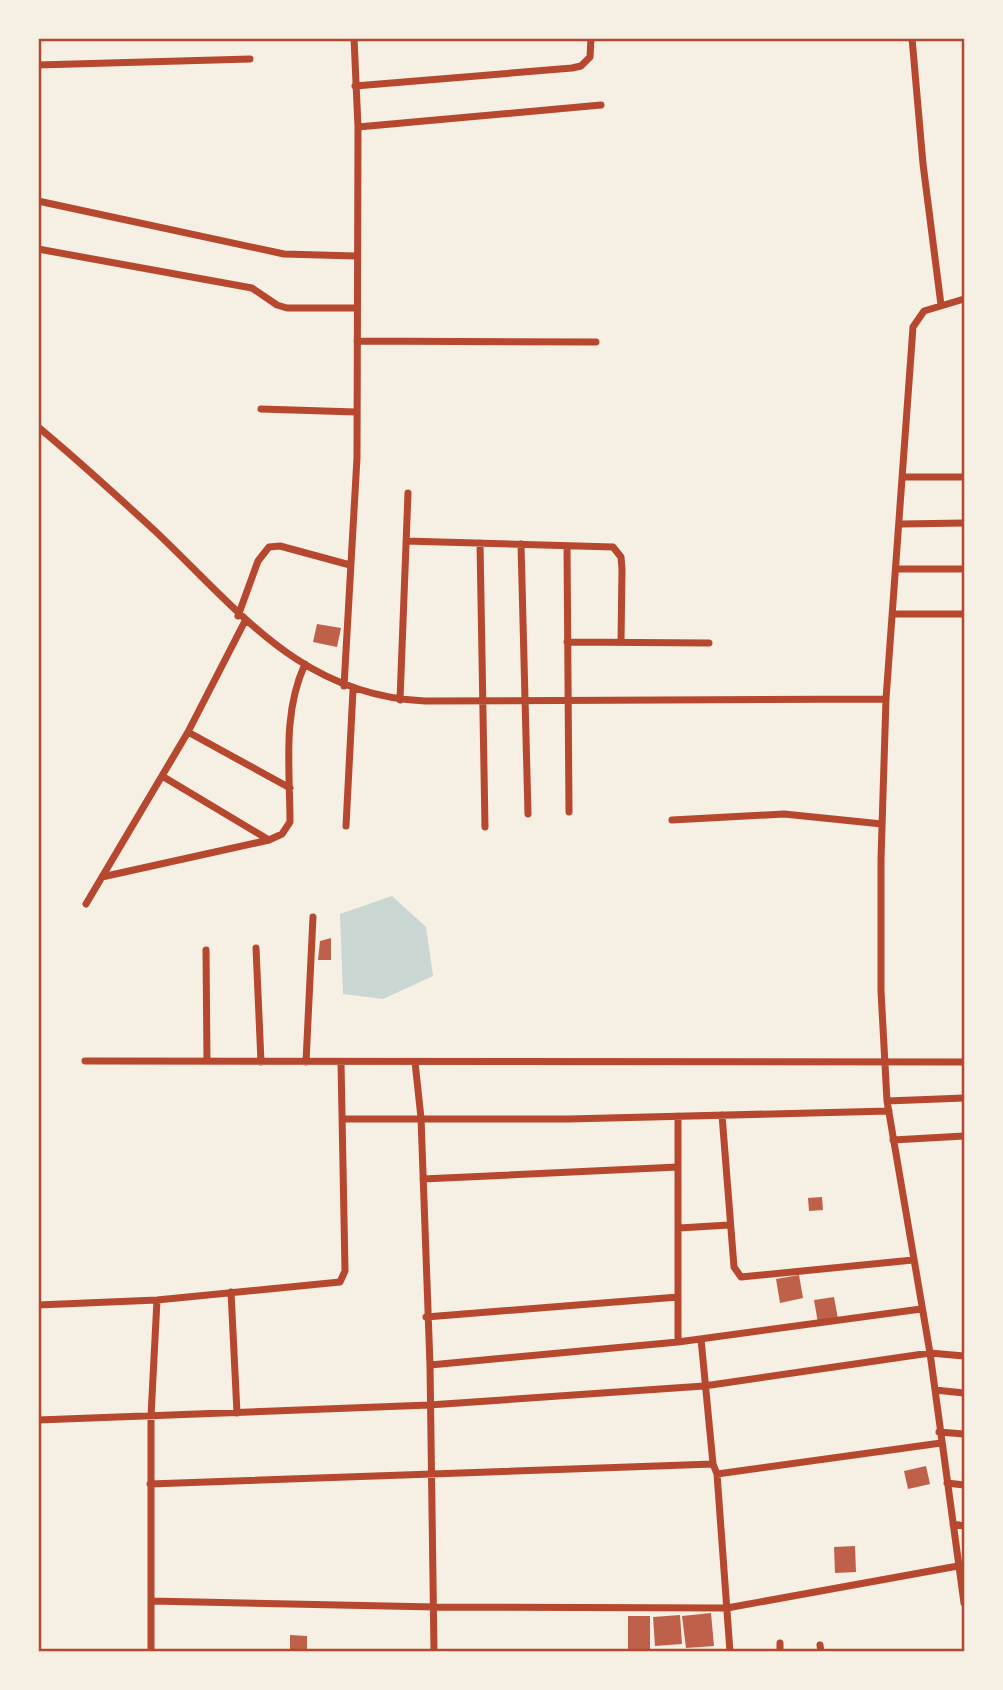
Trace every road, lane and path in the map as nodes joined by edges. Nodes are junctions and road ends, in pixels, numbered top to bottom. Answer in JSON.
{"nodes":[{"id":1,"x":354,"y":38,"type":"edge"},
{"id":2,"x":591,"y":38,"type":"edge"},
{"id":3,"x":912,"y":38,"type":"edge"},
{"id":4,"x":250,"y":59,"type":"dead end"},
{"id":5,"x":38,"y":65,"type":"edge"},
{"id":6,"x":355,"y":86,"type":"junction"},
{"id":7,"x":601,"y":105,"type":"dead end"},
{"id":8,"x":358,"y":127,"type":"junction"},
{"id":9,"x":38,"y":201,"type":"edge"},
{"id":10,"x":38,"y":249,"type":"edge"},
{"id":11,"x":356,"y":256,"type":"junction"},
{"id":12,"x":964,"y":299,"type":"edge"},
{"id":13,"x":941,"y":305,"type":"junction"},
{"id":14,"x":356,"y":308,"type":"junction"},
{"id":15,"x":357,"y":341,"type":"junction"},
{"id":16,"x":596,"y":342,"type":"dead end"},
{"id":17,"x":261,"y":409,"type":"dead end"},
{"id":18,"x":356,"y":412,"type":"junction"},
{"id":19,"x":38,"y":427,"type":"edge"},
{"id":20,"x":904,"y":477,"type":"junction"},
{"id":21,"x":964,"y":477,"type":"edge"},
{"id":22,"x":408,"y":493,"type":"dead end"},
{"id":23,"x":964,"y":523,"type":"edge"},
{"id":24,"x":901,"y":524,"type":"junction"},
{"id":25,"x":406,"y":541,"type":"junction"},
{"id":26,"x":481,"y":543,"type":"junction"},
{"id":27,"x":521,"y":544,"type":"junction"},
{"id":28,"x":567,"y":546,"type":"junction"},
{"id":29,"x":350,"y":565,"type":"junction"},
{"id":30,"x":897,"y":569,"type":"junction"},
{"id":31,"x":964,"y":569,"type":"edge"},
{"id":32,"x":893,"y":614,"type":"junction"},
{"id":33,"x":964,"y":614,"type":"edge"},
{"id":34,"x":242,"y":619,"type":"junction"},
{"id":35,"x":567,"y":642,"type":"junction"},
{"id":36,"x":621,"y":642,"type":"junction"},
{"id":37,"x":709,"y":643,"type":"dead end"},
{"id":38,"x":305,"y":664,"type":"junction"},
{"id":39,"x":344,"y":686,"type":"junction"},
{"id":40,"x":353,"y":690,"type":"junction"},
{"id":41,"x":569,"y":699,"type":"junction"},
{"id":42,"x":886,"y":699,"type":"junction"},
{"id":43,"x":400,"y":700,"type":"junction"},
{"id":44,"x":482,"y":700,"type":"junction"},
{"id":45,"x":523,"y":700,"type":"junction"},
{"id":46,"x":188,"y":732,"type":"junction"},
{"id":47,"x":162,"y":776,"type":"junction"},
{"id":48,"x":289,"y":788,"type":"junction"},
{"id":49,"x":569,"y":812,"type":"dead end"},
{"id":50,"x":528,"y":814,"type":"dead end"},
{"id":51,"x":672,"y":820,"type":"dead end"},
{"id":52,"x":882,"y":824,"type":"junction"},
{"id":53,"x":346,"y":826,"type":"dead end"},
{"id":54,"x":485,"y":827,"type":"dead end"},
{"id":55,"x":269,"y":840,"type":"junction"},
{"id":56,"x":102,"y":877,"type":"junction"},
{"id":57,"x":86,"y":904,"type":"dead end"},
{"id":58,"x":313,"y":917,"type":"dead end"},
{"id":59,"x":256,"y":948,"type":"dead end"},
{"id":60,"x":206,"y":950,"type":"dead end"},
{"id":61,"x":85,"y":1061,"type":"dead end"},
{"id":62,"x":206,"y":1061,"type":"junction"},
{"id":63,"x":261,"y":1062,"type":"junction"},
{"id":64,"x":306,"y":1062,"type":"junction"},
{"id":65,"x":341,"y":1062,"type":"junction"},
{"id":66,"x":415,"y":1062,"type":"junction"},
{"id":67,"x":886,"y":1062,"type":"junction"},
{"id":68,"x":964,"y":1062,"type":"edge"},
{"id":69,"x":964,"y":1098,"type":"edge"},
{"id":70,"x":887,"y":1101,"type":"junction"},
{"id":71,"x":889,"y":1111,"type":"junction"},
{"id":72,"x":722,"y":1115,"type":"junction"},
{"id":73,"x":678,"y":1116,"type":"junction"},
{"id":74,"x":421,"y":1118,"type":"junction"},
{"id":75,"x":342,"y":1119,"type":"junction"},
{"id":76,"x":964,"y":1136,"type":"edge"},
{"id":77,"x":894,"y":1140,"type":"junction"},
{"id":78,"x":678,"y":1167,"type":"junction"},
{"id":79,"x":423,"y":1179,"type":"junction"},
{"id":80,"x":729,"y":1224,"type":"junction"},
{"id":81,"x":678,"y":1228,"type":"junction"},
{"id":82,"x":913,"y":1260,"type":"junction"},
{"id":83,"x":230,"y":1292,"type":"junction"},
{"id":84,"x":678,"y":1297,"type":"junction"},
{"id":85,"x":157,"y":1300,"type":"junction"},
{"id":86,"x":38,"y":1305,"type":"edge"},
{"id":87,"x":921,"y":1309,"type":"junction"},
{"id":88,"x":426,"y":1317,"type":"junction"},
{"id":89,"x":701,"y":1339,"type":"junction"},
{"id":90,"x":678,"y":1342,"type":"junction"},
{"id":91,"x":930,"y":1353,"type":"junction"},
{"id":92,"x":964,"y":1356,"type":"edge"},
{"id":93,"x":430,"y":1365,"type":"junction"},
{"id":94,"x":704,"y":1386,"type":"junction"},
{"id":95,"x":935,"y":1390,"type":"junction"},
{"id":96,"x":964,"y":1392,"type":"edge"},
{"id":97,"x":429,"y":1405,"type":"junction"},
{"id":98,"x":237,"y":1413,"type":"junction"},
{"id":99,"x":151,"y":1416,"type":"junction"},
{"id":100,"x":38,"y":1420,"type":"edge"},
{"id":101,"x":939,"y":1432,"type":"junction"},
{"id":102,"x":964,"y":1434,"type":"edge"},
{"id":103,"x":941,"y":1443,"type":"junction"},
{"id":104,"x":713,"y":1464,"type":"junction"},
{"id":105,"x":717,"y":1474,"type":"junction"},
{"id":106,"x":431,"y":1476,"type":"junction"},
{"id":107,"x":947,"y":1483,"type":"junction"},
{"id":108,"x":150,"y":1485,"type":"junction"},
{"id":109,"x":964,"y":1485,"type":"edge"},
{"id":110,"x":953,"y":1524,"type":"junction"},
{"id":111,"x":964,"y":1526,"type":"edge"},
{"id":112,"x":958,"y":1566,"type":"junction"},
{"id":113,"x":151,"y":1601,"type":"junction"},
{"id":114,"x":964,"y":1603,"type":"edge"},
{"id":115,"x":435,"y":1607,"type":"junction"},
{"id":116,"x":727,"y":1608,"type":"junction"},
{"id":117,"x":152,"y":1651,"type":"edge"},
{"id":118,"x":434,"y":1651,"type":"edge"},
{"id":119,"x":730,"y":1651,"type":"edge"}],
"edges":[{"from":1,"to":6,"type":"street"},
{"from":2,"to":6,"type":"street"},
{"from":3,"to":13,"type":"street"},
{"from":4,"to":5,"type":"street"},
{"from":6,"to":8,"type":"street"},
{"from":7,"to":8,"type":"street"},
{"from":8,"to":11,"type":"street"},
{"from":9,"to":11,"type":"street"},
{"from":10,"to":14,"type":"street"},
{"from":11,"to":14,"type":"street"},
{"from":12,"to":13,"type":"street"},
{"from":13,"to":20,"type":"street"},
{"from":14,"to":15,"type":"street"},
{"from":15,"to":16,"type":"street"},
{"from":15,"to":18,"type":"street"},
{"from":17,"to":18,"type":"street"},
{"from":18,"to":29,"type":"street"},
{"from":19,"to":34,"type":"street"},
{"from":20,"to":21,"type":"street"},
{"from":20,"to":24,"type":"street"},
{"from":22,"to":25,"type":"street"},
{"from":23,"to":24,"type":"street"},
{"from":24,"to":30,"type":"street"},
{"from":25,"to":26,"type":"street"},
{"from":25,"to":43,"type":"street"},
{"from":26,"to":27,"type":"street"},
{"from":26,"to":44,"type":"street"},
{"from":27,"to":28,"type":"street"},
{"from":27,"to":45,"type":"street"},
{"from":28,"to":35,"type":"street"},
{"from":28,"to":36,"type":"street"},
{"from":29,"to":34,"type":"street"},
{"from":29,"to":39,"type":"street"},
{"from":30,"to":31,"type":"street"},
{"from":30,"to":32,"type":"street"},
{"from":32,"to":33,"type":"street"},
{"from":32,"to":42,"type":"street"},
{"from":34,"to":38,"type":"street"},
{"from":34,"to":46,"type":"street"},
{"from":35,"to":36,"type":"street"},
{"from":35,"to":41,"type":"street"},
{"from":36,"to":37,"type":"street"},
{"from":38,"to":39,"type":"street"},
{"from":38,"to":48,"type":"street"},
{"from":39,"to":40,"type":"street"},
{"from":40,"to":43,"type":"street"},
{"from":40,"to":53,"type":"street"},
{"from":41,"to":42,"type":"street"},
{"from":41,"to":45,"type":"street"},
{"from":41,"to":49,"type":"street"},
{"from":42,"to":52,"type":"street"},
{"from":43,"to":44,"type":"street"},
{"from":44,"to":45,"type":"street"},
{"from":44,"to":54,"type":"street"},
{"from":45,"to":50,"type":"street"},
{"from":46,"to":47,"type":"street"},
{"from":46,"to":48,"type":"street"},
{"from":47,"to":55,"type":"street"},
{"from":47,"to":56,"type":"street"},
{"from":48,"to":55,"type":"street"},
{"from":51,"to":52,"type":"street"},
{"from":52,"to":67,"type":"street"},
{"from":55,"to":56,"type":"street"},
{"from":56,"to":57,"type":"street"},
{"from":58,"to":64,"type":"street"},
{"from":59,"to":63,"type":"street"},
{"from":60,"to":62,"type":"street"},
{"from":61,"to":62,"type":"street"},
{"from":62,"to":63,"type":"street"},
{"from":63,"to":64,"type":"street"},
{"from":64,"to":65,"type":"street"},
{"from":65,"to":66,"type":"street"},
{"from":65,"to":75,"type":"street"},
{"from":66,"to":67,"type":"street"},
{"from":66,"to":74,"type":"street"},
{"from":67,"to":68,"type":"street"},
{"from":67,"to":70,"type":"street"},
{"from":69,"to":70,"type":"street"},
{"from":70,"to":71,"type":"street"},
{"from":71,"to":72,"type":"street"},
{"from":71,"to":77,"type":"street"},
{"from":72,"to":73,"type":"street"},
{"from":72,"to":80,"type":"street"},
{"from":73,"to":74,"type":"street"},
{"from":73,"to":78,"type":"street"},
{"from":74,"to":75,"type":"street"},
{"from":74,"to":79,"type":"street"},
{"from":75,"to":83,"type":"street"},
{"from":76,"to":77,"type":"street"},
{"from":77,"to":82,"type":"street"},
{"from":78,"to":79,"type":"street"},
{"from":78,"to":81,"type":"street"},
{"from":79,"to":88,"type":"street"},
{"from":80,"to":81,"type":"street"},
{"from":80,"to":82,"type":"street"},
{"from":81,"to":84,"type":"street"},
{"from":82,"to":87,"type":"street"},
{"from":83,"to":85,"type":"street"},
{"from":83,"to":98,"type":"street"},
{"from":84,"to":88,"type":"street"},
{"from":84,"to":90,"type":"street"},
{"from":85,"to":86,"type":"street"},
{"from":85,"to":99,"type":"street"},
{"from":87,"to":89,"type":"street"},
{"from":87,"to":91,"type":"street"},
{"from":88,"to":93,"type":"street"},
{"from":89,"to":90,"type":"street"},
{"from":89,"to":94,"type":"street"},
{"from":90,"to":93,"type":"street"},
{"from":91,"to":92,"type":"street"},
{"from":91,"to":94,"type":"street"},
{"from":91,"to":95,"type":"street"},
{"from":93,"to":97,"type":"street"},
{"from":94,"to":97,"type":"street"},
{"from":94,"to":104,"type":"street"},
{"from":95,"to":96,"type":"street"},
{"from":95,"to":101,"type":"street"},
{"from":97,"to":98,"type":"street"},
{"from":97,"to":106,"type":"street"},
{"from":98,"to":99,"type":"street"},
{"from":99,"to":100,"type":"street"},
{"from":99,"to":108,"type":"street"},
{"from":101,"to":102,"type":"street"},
{"from":101,"to":103,"type":"street"},
{"from":103,"to":105,"type":"street"},
{"from":103,"to":107,"type":"street"},
{"from":104,"to":105,"type":"street"},
{"from":104,"to":106,"type":"street"},
{"from":105,"to":116,"type":"street"},
{"from":106,"to":108,"type":"street"},
{"from":106,"to":115,"type":"street"},
{"from":107,"to":109,"type":"street"},
{"from":107,"to":110,"type":"street"},
{"from":108,"to":113,"type":"street"},
{"from":110,"to":111,"type":"street"},
{"from":110,"to":112,"type":"street"},
{"from":112,"to":114,"type":"street"},
{"from":112,"to":116,"type":"street"},
{"from":113,"to":115,"type":"street"},
{"from":113,"to":117,"type":"street"},
{"from":115,"to":116,"type":"street"},
{"from":115,"to":118,"type":"street"},
{"from":116,"to":119,"type":"street"}]}
